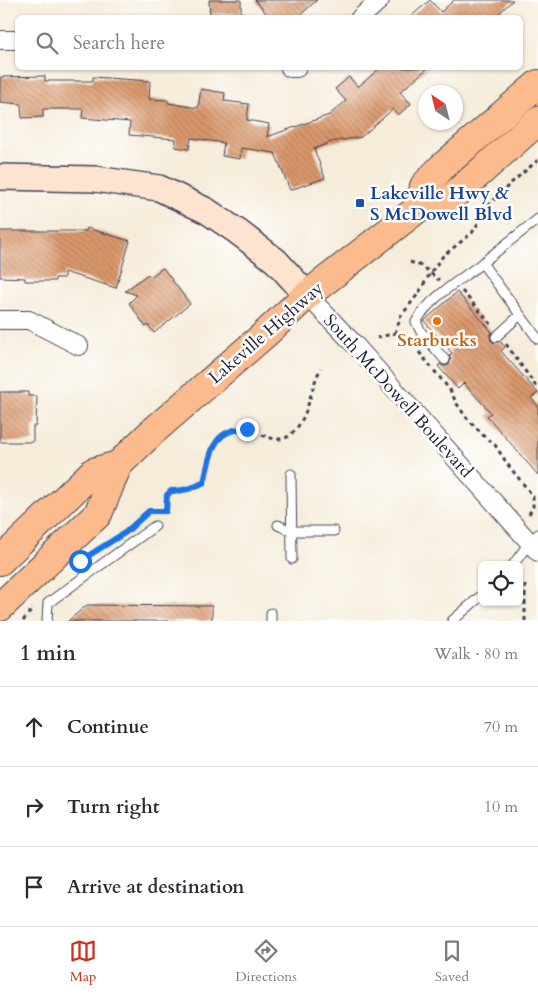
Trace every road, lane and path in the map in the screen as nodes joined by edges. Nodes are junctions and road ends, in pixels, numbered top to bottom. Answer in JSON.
{"nodes":[{"id":1,"x":380,"y":0,"type":"edge"},
{"id":2,"x":363,"y":15,"type":"edge"},
{"id":3,"x":0,"y":40,"type":"edge"},
{"id":4,"x":15,"y":40,"type":"edge"},
{"id":5,"x":538,"y":84,"type":"edge"},
{"id":6,"x":538,"y":121,"type":"edge"},
{"id":7,"x":538,"y":160,"type":"edge"},
{"id":8,"x":0,"y":177,"type":"edge"},
{"id":9,"x":420,"y":207,"type":"junction"},
{"id":10,"x":538,"y":219,"type":"edge"},
{"id":11,"x":410,"y":262,"type":"dead end"},
{"id":12,"x":482,"y":263,"type":"junction"},
{"id":13,"x":431,"y":272,"type":"junction"},
{"id":14,"x":443,"y":283,"type":"dead end"},
{"id":15,"x":460,"y":289,"type":"dead end"},
{"id":16,"x":307,"y":294,"type":"junction"},
{"id":17,"x":520,"y":315,"type":"junction"},
{"id":18,"x":0,"y":320,"type":"edge"},
{"id":19,"x":395,"y":333,"type":"junction"},
{"id":20,"x":499,"y":334,"type":"junction"},
{"id":21,"x":377,"y":338,"type":"dead end"},
{"id":22,"x":538,"y":339,"type":"edge"},
{"id":23,"x":79,"y":346,"type":"dead end"},
{"id":24,"x":445,"y":360,"type":"dead end"},
{"id":25,"x":320,"y":368,"type":"dead end"},
{"id":26,"x":538,"y":389,"type":"edge"},
{"id":27,"x":118,"y":465,"type":"junction"},
{"id":28,"x":291,"y":474,"type":"dead end"},
{"id":29,"x":529,"y":514,"type":"dead end"},
{"id":30,"x":137,"y":522,"type":"dead end"},
{"id":31,"x":278,"y":525,"type":"dead end"},
{"id":32,"x":155,"y":526,"type":"dead end"},
{"id":33,"x":291,"y":531,"type":"junction"},
{"id":34,"x":334,"y":531,"type":"dead end"},
{"id":35,"x":535,"y":543,"type":"edge"},
{"id":36,"x":292,"y":559,"type":"dead end"},
{"id":37,"x":0,"y":561,"type":"edge"},
{"id":38,"x":517,"y":561,"type":"edge"},
{"id":39,"x":525,"y":585,"type":"dead end"},
{"id":40,"x":478,"y":598,"type":"edge"},
{"id":41,"x":35,"y":605,"type":"dead end"},
{"id":42,"x":0,"y":607,"type":"edge"},
{"id":43,"x":23,"y":621,"type":"edge"},
{"id":44,"x":47,"y":621,"type":"edge"},
{"id":45,"x":452,"y":621,"type":"edge"},
{"id":46,"x":525,"y":621,"type":"edge"}],
"edges":[{"from":1,"to":2,"type":"street"},
{"from":3,"to":4,"type":"street"},
{"from":5,"to":9,"type":"main road"},
{"from":6,"to":9,"type":"main road","name":"Lakeville Highway"},
{"from":7,"to":13,"type":"path"},
{"from":8,"to":16,"type":"main road","name":"South McDowell Boulevard"},
{"from":9,"to":16,"type":"main road","name":"Lakeville Highway"},
{"from":10,"to":12,"type":"lane"},
{"from":11,"to":13,"type":"path"},
{"from":12,"to":17,"type":"lane"},
{"from":12,"to":24,"type":"lane"},
{"from":13,"to":14,"type":"path"},
{"from":13,"to":19,"type":"path"},
{"from":15,"to":20,"type":"path"},
{"from":16,"to":27,"type":"main road","name":"Lakeville Highway"},
{"from":16,"to":35,"type":"street","name":"South McDowell Boulevard"},
{"from":17,"to":20,"type":"lane"},
{"from":17,"to":22,"type":"lane"},
{"from":18,"to":23,"type":"street"},
{"from":19,"to":21,"type":"path"},
{"from":19,"to":29,"type":"path"},
{"from":20,"to":26,"type":"path"},
{"from":25,"to":30,"type":"path"},
{"from":27,"to":37,"type":"main road","name":"Lakeville Highway"},
{"from":27,"to":42,"type":"main road","name":"Lakeville Highway"},
{"from":28,"to":33,"type":"lane"},
{"from":31,"to":33,"type":"lane"},
{"from":32,"to":44,"type":"lane"},
{"from":33,"to":34,"type":"lane"},
{"from":33,"to":36,"type":"lane"},
{"from":35,"to":38,"type":"lane"},
{"from":39,"to":46,"type":"path"},
{"from":40,"to":45,"type":"lane"},
{"from":41,"to":43,"type":"path"}]}
